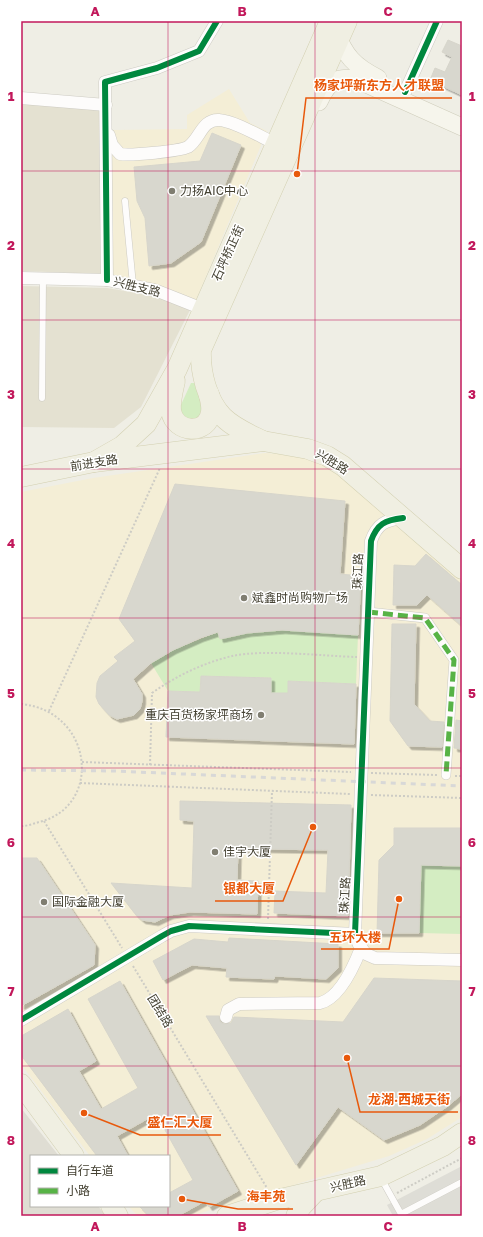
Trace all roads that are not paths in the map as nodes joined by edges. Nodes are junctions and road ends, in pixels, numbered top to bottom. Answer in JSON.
{"nodes":[{"id":1,"x":217,"y":21,"type":"edge"},
{"id":2,"x":347,"y":21,"type":"edge"},
{"id":3,"x":437,"y":21,"type":"edge"},
{"id":4,"x":329,"y":32,"type":"edge"},
{"id":5,"x":359,"y":75,"type":"junction"},
{"id":6,"x":405,"y":92,"type":"junction"},
{"id":7,"x":21,"y":98,"type":"edge"},
{"id":8,"x":106,"y":105,"type":"junction"},
{"id":9,"x":462,"y":117,"type":"edge"},
{"id":10,"x":106,"y":125,"type":"junction"},
{"id":11,"x":462,"y":127,"type":"edge"},
{"id":12,"x":299,"y":129,"type":"junction"},
{"id":13,"x":276,"y":144,"type":"junction"},
{"id":14,"x":125,"y":201,"type":"dead end"},
{"id":15,"x":21,"y":278,"type":"edge"},
{"id":16,"x":43,"y":278,"type":"junction"},
{"id":17,"x":107,"y":280,"type":"junction"},
{"id":18,"x":133,"y":285,"type":"junction"},
{"id":19,"x":203,"y":310,"type":"junction"},
{"id":20,"x":177,"y":369,"type":"junction"},
{"id":21,"x":208,"y":391,"type":"junction"},
{"id":22,"x":42,"y":398,"type":"dead end"},
{"id":23,"x":263,"y":441,"type":"junction"},
{"id":24,"x":167,"y":453,"type":"joint"},
{"id":25,"x":94,"y":462,"type":"junction"},
{"id":26,"x":21,"y":477,"type":"edge"},
{"id":27,"x":403,"y":518,"type":"junction"},
{"id":28,"x":462,"y":569,"type":"edge"},
{"id":29,"x":368,"y":612,"type":"junction"},
{"id":30,"x":458,"y":659,"type":"edge"},
{"id":31,"x":446,"y":775,"type":"road end"},
{"id":32,"x":355,"y":934,"type":"junction"},
{"id":33,"x":361,"y":948,"type":"junction"},
{"id":34,"x":462,"y":960,"type":"edge"},
{"id":35,"x":226,"y":1017,"type":"dead end"},
{"id":36,"x":21,"y":1020,"type":"edge"},
{"id":37,"x":21,"y":1084,"type":"edge"},
{"id":38,"x":462,"y":1132,"type":"edge"},
{"id":39,"x":73,"y":1155,"type":"edge"},
{"id":40,"x":380,"y":1176,"type":"junction"},
{"id":41,"x":462,"y":1182,"type":"edge"},
{"id":42,"x":315,"y":1192,"type":"junction"},
{"id":43,"x":112,"y":1207,"type":"edge"},
{"id":44,"x":118,"y":1216,"type":"edge"},
{"id":45,"x":227,"y":1216,"type":"edge"},
{"id":46,"x":296,"y":1216,"type":"edge"}],
"edges":[{"from":1,"to":8,"type":"street"},
{"from":2,"to":4,"type":"main road","name":"石坪桥正街"},
{"from":3,"to":6,"type":"street"},
{"from":4,"to":5,"type":"main road"},
{"from":4,"to":12,"type":"main road","name":"石坪桥正街"},
{"from":4,"to":13,"type":"main road","name":"石坪桥正街"},
{"from":5,"to":6,"type":"main road"},
{"from":5,"to":11,"type":"main road"},
{"from":5,"to":12,"type":"main road"},
{"from":6,"to":9,"type":"main road"},
{"from":7,"to":8,"type":"street"},
{"from":8,"to":10,"type":"street"},
{"from":10,"to":13,"type":"street"},
{"from":10,"to":17,"type":"street"},
{"from":12,"to":21,"type":"main road","name":"石坪桥正街"},
{"from":13,"to":19,"type":"main road","name":"石坪桥正街"},
{"from":14,"to":18,"type":"lane"},
{"from":15,"to":16,"type":"street","name":"兴胜支路"},
{"from":16,"to":17,"type":"street","name":"兴胜支路"},
{"from":16,"to":22,"type":"lane"},
{"from":17,"to":18,"type":"street","name":"兴胜支路"},
{"from":18,"to":19,"type":"street","name":"兴胜支路"},
{"from":19,"to":20,"type":"main road","name":"石坪桥正街"},
{"from":20,"to":21,"type":"main road"},
{"from":20,"to":25,"type":"main road","name":"石坪桥正街"},
{"from":21,"to":23,"type":"main road","name":"石坪桥正街"},
{"from":23,"to":24,"type":"main road","name":"兴胜路"},
{"from":23,"to":27,"type":"main road","name":"兴胜路"},
{"from":24,"to":25,"type":"main road","name":"前进支路"},
{"from":25,"to":26,"type":"main road","name":"前进支路"},
{"from":27,"to":28,"type":"main road","name":"兴胜路"},
{"from":27,"to":29,"type":"street","name":"珠江路"},
{"from":29,"to":30,"type":"street"},
{"from":29,"to":32,"type":"street","name":"珠江路"},
{"from":30,"to":31,"type":"street"},
{"from":32,"to":33,"type":"street"},
{"from":32,"to":36,"type":"street"},
{"from":33,"to":34,"type":"street"},
{"from":33,"to":35,"type":"street"},
{"from":37,"to":39,"type":"main road"},
{"from":38,"to":40,"type":"main road","name":"兴胜路"},
{"from":40,"to":41,"type":"lane"},
{"from":40,"to":42,"type":"main road","name":"兴胜路"},
{"from":42,"to":45,"type":"main road","name":"兴胜路"},
{"from":42,"to":46,"type":"main road"},
{"from":43,"to":44,"type":"main road"}]}
